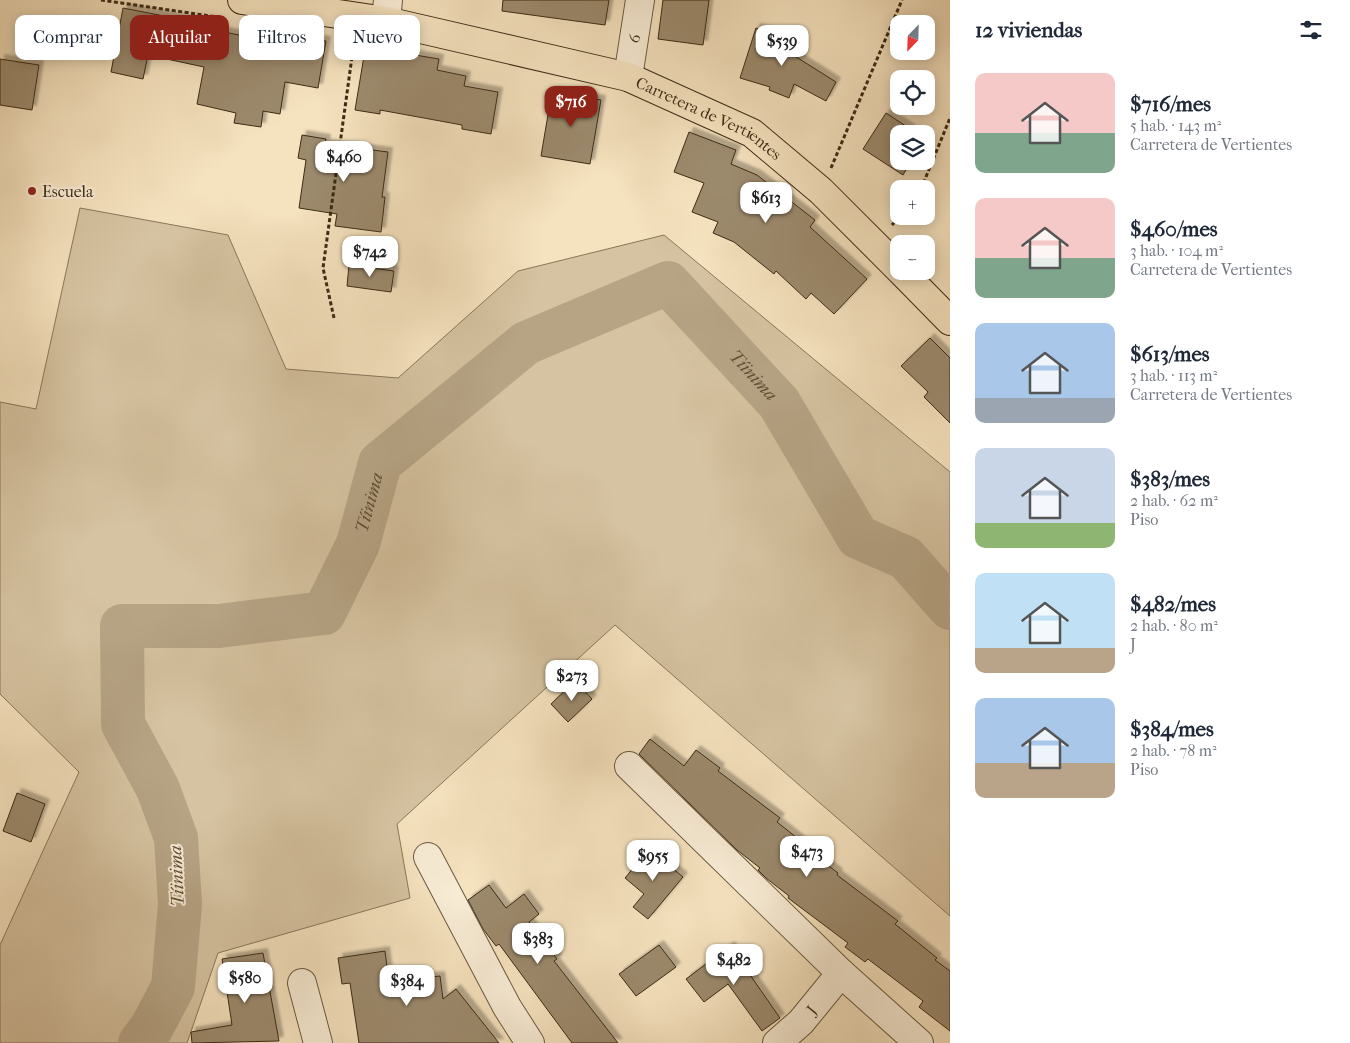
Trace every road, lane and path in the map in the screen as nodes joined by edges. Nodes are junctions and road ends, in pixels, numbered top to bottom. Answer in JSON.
{"nodes":[{"id":1,"x":242,"y":0,"type":"edge"},
{"id":2,"x":640,"y":0,"type":"edge"},
{"id":3,"x":902,"y":0,"type":"edge"},
{"id":4,"x":387,"y":11,"type":"edge"},
{"id":5,"x":351,"y":60,"type":"edge"},
{"id":6,"x":628,"y":77,"type":"junction"},
{"id":7,"x":950,"y":118,"type":"edge"},
{"id":8,"x":925,"y":180,"type":"edge"},
{"id":9,"x":821,"y":191,"type":"junction"},
{"id":10,"x":890,"y":260,"type":"edge"},
{"id":11,"x":910,"y":280,"type":"edge"},
{"id":12,"x":334,"y":318,"type":"dead end"},
{"id":13,"x":950,"y":321,"type":"edge"},
{"id":14,"x":629,"y":766,"type":"dead end"},
{"id":15,"x":428,"y":856,"type":"dead end"},
{"id":16,"x":841,"y":974,"type":"junction"},
{"id":17,"x":302,"y":983,"type":"dead end"},
{"id":18,"x":318,"y":1043,"type":"edge"},
{"id":19,"x":530,"y":1043,"type":"edge"},
{"id":20,"x":777,"y":1043,"type":"edge"},
{"id":21,"x":919,"y":1043,"type":"edge"}],
"edges":[{"from":1,"to":4,"type":"main road","name":"Carretera de Vertientes"},
{"from":2,"to":6,"type":"street","name":"6"},
{"from":3,"to":9,"type":"path"},
{"from":4,"to":6,"type":"main road","name":"Carretera de Vertientes"},
{"from":5,"to":12,"type":"path"},
{"from":6,"to":9,"type":"main road","name":"Carretera de Vertientes"},
{"from":7,"to":8,"type":"path"},
{"from":9,"to":10,"type":"main road","name":"Carretera de Vertientes"},
{"from":11,"to":13,"type":"main road","name":"Carretera de Vertientes"},
{"from":14,"to":16,"type":"street"},
{"from":15,"to":19,"type":"street"},
{"from":16,"to":20,"type":"street","name":"J"},
{"from":16,"to":21,"type":"street"},
{"from":17,"to":18,"type":"street"}]}
